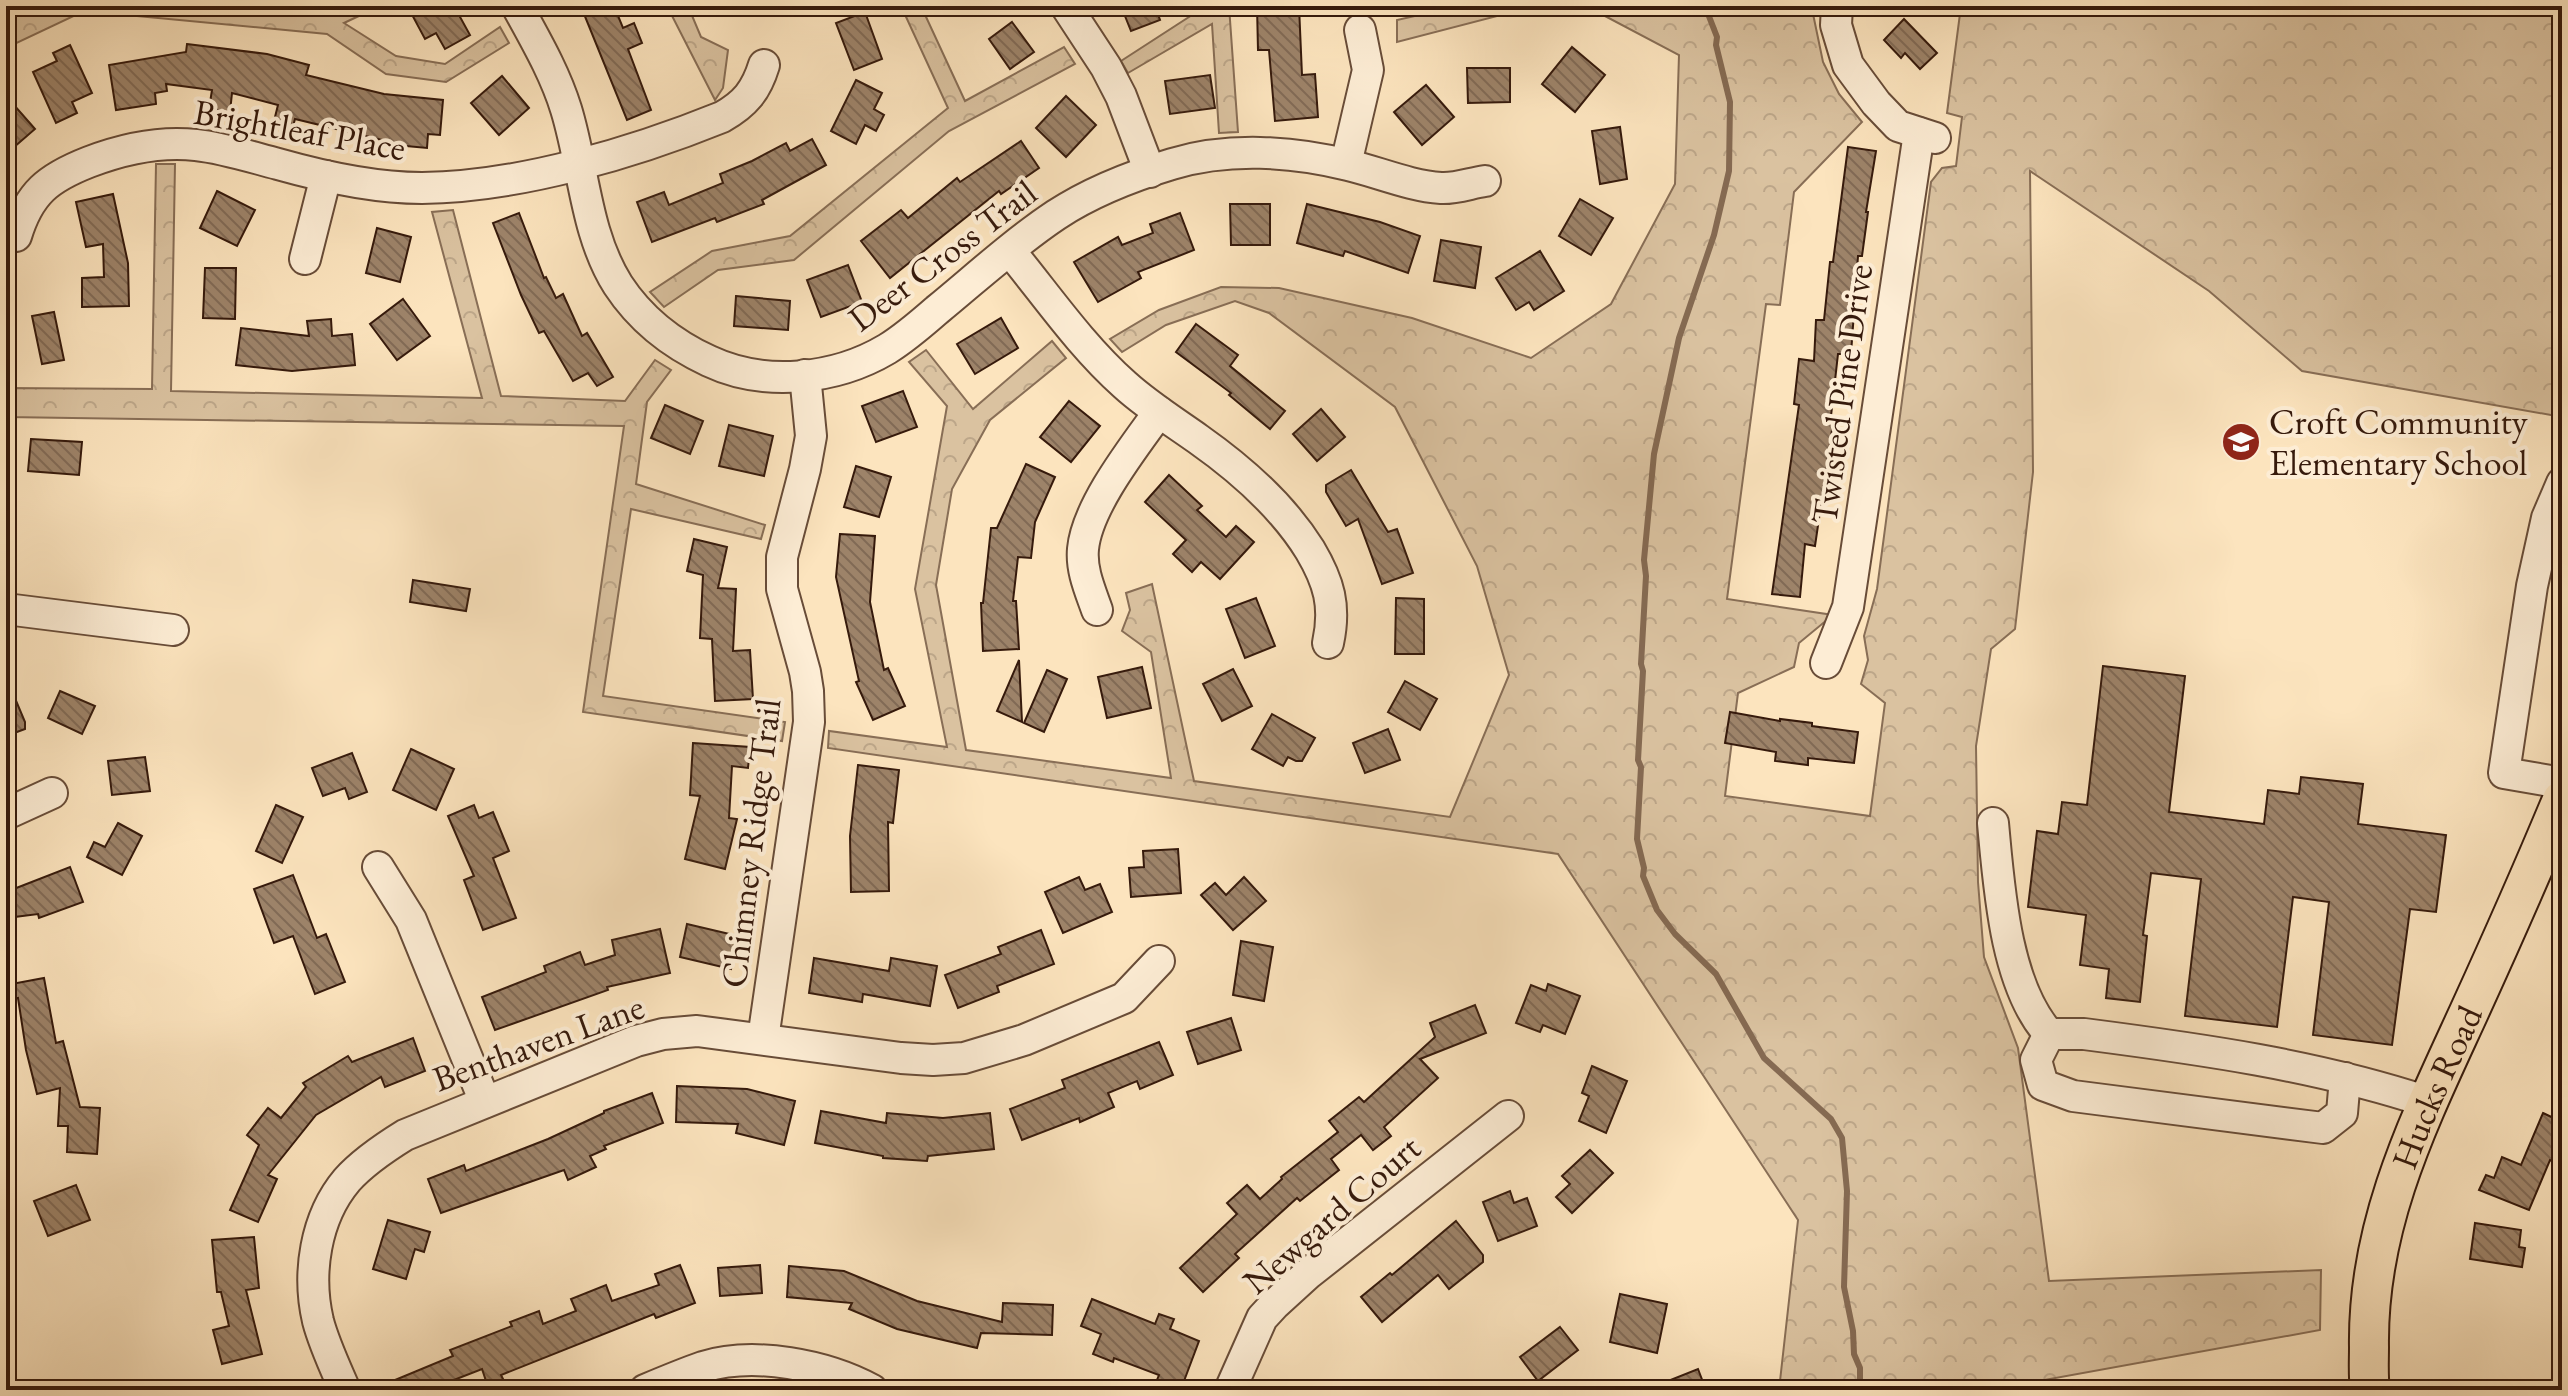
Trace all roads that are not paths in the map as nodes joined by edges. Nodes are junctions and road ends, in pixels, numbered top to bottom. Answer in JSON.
{"nodes":[{"id":1,"x":517,"y":6,"type":"edge"},
{"id":2,"x":1066,"y":6,"type":"edge"},
{"id":3,"x":1837,"y":6,"type":"edge"},
{"id":4,"x":1360,"y":30,"type":"dead end"},
{"id":5,"x":764,"y":65,"type":"dead end"},
{"id":6,"x":579,"y":163,"type":"junction"},
{"id":7,"x":1346,"y":164,"type":"junction"},
{"id":8,"x":1150,"y":172,"type":"junction"},
{"id":9,"x":326,"y":176,"type":"junction"},
{"id":10,"x":1485,"y":181,"type":"dead end"},
{"id":11,"x":16,"y":236,"type":"dead end"},
{"id":12,"x":1010,"y":251,"type":"junction"},
{"id":13,"x":305,"y":259,"type":"dead end"},
{"id":14,"x":805,"y":375,"type":"junction"},
{"id":15,"x":1159,"y":412,"type":"junction"},
{"id":16,"x":2562,"y":483,"type":"edge"},
{"id":17,"x":6,"y":609,"type":"edge"},
{"id":18,"x":1097,"y":610,"type":"dead end"},
{"id":19,"x":173,"y":630,"type":"dead end"},
{"id":20,"x":1328,"y":643,"type":"dead end"},
{"id":21,"x":1826,"y":663,"type":"dead end"},
{"id":22,"x":2562,"y":783,"type":"edge"},
{"id":23,"x":52,"y":793,"type":"dead end"},
{"id":24,"x":2562,"y":800,"type":"edge"},
{"id":25,"x":6,"y":814,"type":"edge"},
{"id":26,"x":1993,"y":823,"type":"dead end"},
{"id":27,"x":378,"y":867,"type":"dead end"},
{"id":28,"x":1159,"y":961,"type":"dead end"},
{"id":29,"x":2049,"y":1034,"type":"junction"},
{"id":30,"x":763,"y":1039,"type":"junction"},
{"id":31,"x":2345,"y":1078,"type":"junction"},
{"id":32,"x":485,"y":1102,"type":"junction"},
{"id":33,"x":2428,"y":1102,"type":"junction"},
{"id":34,"x":1508,"y":1116,"type":"dead end"},
{"id":35,"x":345,"y":1390,"type":"edge"},
{"id":36,"x":645,"y":1390,"type":"edge"},
{"id":37,"x":872,"y":1390,"type":"edge"},
{"id":38,"x":1230,"y":1390,"type":"edge"},
{"id":39,"x":2370,"y":1390,"type":"edge"}],
"edges":[{"from":1,"to":6,"type":"street","name":"Deer Cross Trail"},
{"from":2,"to":8,"type":"street"},
{"from":3,"to":21,"type":"street","name":"Twisted Pine Drive"},
{"from":4,"to":7,"type":"street"},
{"from":5,"to":6,"type":"street","name":"Brightleaf Place"},
{"from":6,"to":9,"type":"street","name":"Brightleaf Place"},
{"from":6,"to":14,"type":"street","name":"Deer Cross Trail"},
{"from":7,"to":8,"type":"street","name":"Deer Cross Trail"},
{"from":7,"to":10,"type":"street","name":"Deer Cross Trail"},
{"from":8,"to":12,"type":"street","name":"Deer Cross Trail"},
{"from":9,"to":11,"type":"street","name":"Brightleaf Place"},
{"from":9,"to":13,"type":"street"},
{"from":12,"to":14,"type":"street","name":"Deer Cross Trail"},
{"from":12,"to":15,"type":"street"},
{"from":14,"to":30,"type":"street","name":"Chimney Ridge Trail"},
{"from":15,"to":18,"type":"street"},
{"from":15,"to":20,"type":"street"},
{"from":16,"to":22,"type":"street"},
{"from":17,"to":19,"type":"street"},
{"from":23,"to":25,"type":"street"},
{"from":24,"to":33,"type":"main road","name":"Hucks Road"},
{"from":26,"to":29,"type":"street"},
{"from":27,"to":32,"type":"street"},
{"from":28,"to":30,"type":"street","name":"Benthaven Lane"},
{"from":29,"to":31,"type":"street"},
{"from":29,"to":31,"type":"street"},
{"from":30,"to":32,"type":"street","name":"Benthaven Lane"},
{"from":31,"to":33,"type":"street"},
{"from":32,"to":35,"type":"street","name":"Benthaven Lane"},
{"from":33,"to":39,"type":"main road","name":"Hucks Road"},
{"from":34,"to":38,"type":"street","name":"Newgard Court"},
{"from":36,"to":37,"type":"street"}]}
